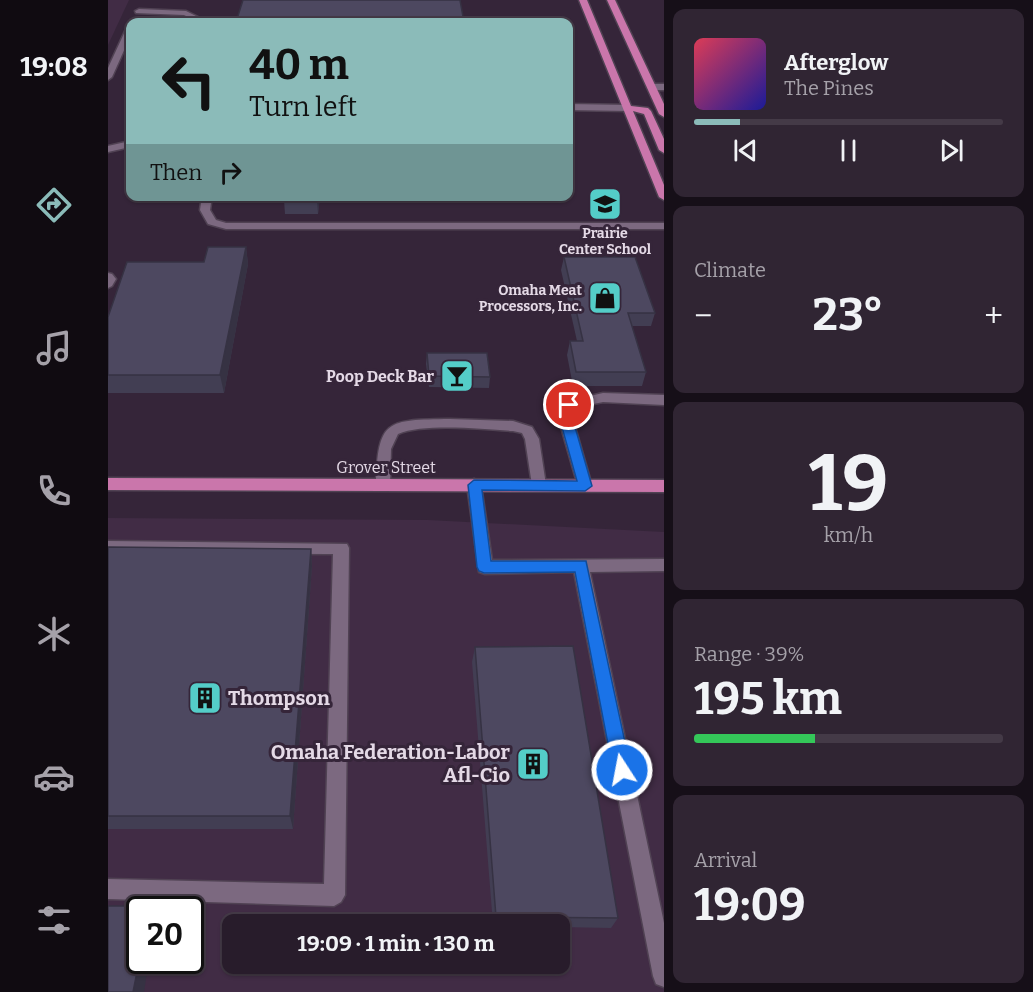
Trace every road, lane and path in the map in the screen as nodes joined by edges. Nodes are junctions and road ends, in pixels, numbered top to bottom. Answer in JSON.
{"nodes":[{"id":1,"x":144,"y":0,"type":"edge"},
{"id":2,"x":583,"y":0,"type":"edge"},
{"id":3,"x":611,"y":0,"type":"edge"},
{"id":4,"x":196,"y":18,"type":"edge"},
{"id":5,"x":126,"y":38,"type":"edge"},
{"id":6,"x":108,"y":76,"type":"edge"},
{"id":7,"x":651,"y":87,"type":"junction"},
{"id":8,"x":664,"y":87,"type":"edge"},
{"id":9,"x":573,"y":106,"type":"edge"},
{"id":10,"x":628,"y":108,"type":"junction"},
{"id":11,"x":664,"y":114,"type":"edge"},
{"id":12,"x":126,"y":145,"type":"edge"},
{"id":13,"x":108,"y":149,"type":"edge"},
{"id":14,"x":664,"y":150,"type":"edge"},
{"id":15,"x":664,"y":197,"type":"edge"},
{"id":16,"x":206,"y":201,"type":"edge"},
{"id":17,"x":664,"y":226,"type":"edge"},
{"id":18,"x":108,"y":276,"type":"edge"},
{"id":19,"x":108,"y":284,"type":"edge"},
{"id":20,"x":664,"y":400,"type":"edge"},
{"id":21,"x":108,"y":484,"type":"edge"},
{"id":22,"x":383,"y":485,"type":"junction"},
{"id":23,"x":474,"y":485,"type":"junction"},
{"id":24,"x":539,"y":485,"type":"junction"},
{"id":25,"x":585,"y":486,"type":"junction"},
{"id":26,"x":663,"y":489,"type":"edge"},
{"id":27,"x":108,"y":547,"type":"edge"},
{"id":28,"x":664,"y":565,"type":"edge"},
{"id":29,"x":581,"y":566,"type":"junction"},
{"id":30,"x":108,"y":889,"type":"edge"},
{"id":31,"x":659,"y":929,"type":"edge"},
{"id":32,"x":664,"y":976,"type":"edge"}],
"edges":[{"from":1,"to":4,"type":"street"},
{"from":2,"to":10,"type":"main road"},
{"from":3,"to":7,"type":"main road"},
{"from":5,"to":6,"type":"street"},
{"from":7,"to":8,"type":"street"},
{"from":7,"to":11,"type":"main road"},
{"from":9,"to":10,"type":"street"},
{"from":10,"to":14,"type":"main road"},
{"from":10,"to":15,"type":"main road"},
{"from":12,"to":13,"type":"street"},
{"from":16,"to":17,"type":"street"},
{"from":18,"to":19,"type":"street"},
{"from":20,"to":25,"type":"street"},
{"from":21,"to":22,"type":"main road","name":"Grover Street"},
{"from":22,"to":23,"type":"main road","name":"Grover Street"},
{"from":22,"to":24,"type":"street"},
{"from":23,"to":24,"type":"main road","name":"Grover Street"},
{"from":23,"to":29,"type":"street"},
{"from":24,"to":25,"type":"main road","name":"Grover Street"},
{"from":25,"to":26,"type":"main road","name":"Grover Street"},
{"from":27,"to":30,"type":"street"},
{"from":28,"to":29,"type":"street"},
{"from":29,"to":31,"type":"street"},
{"from":31,"to":32,"type":"street"}]}
